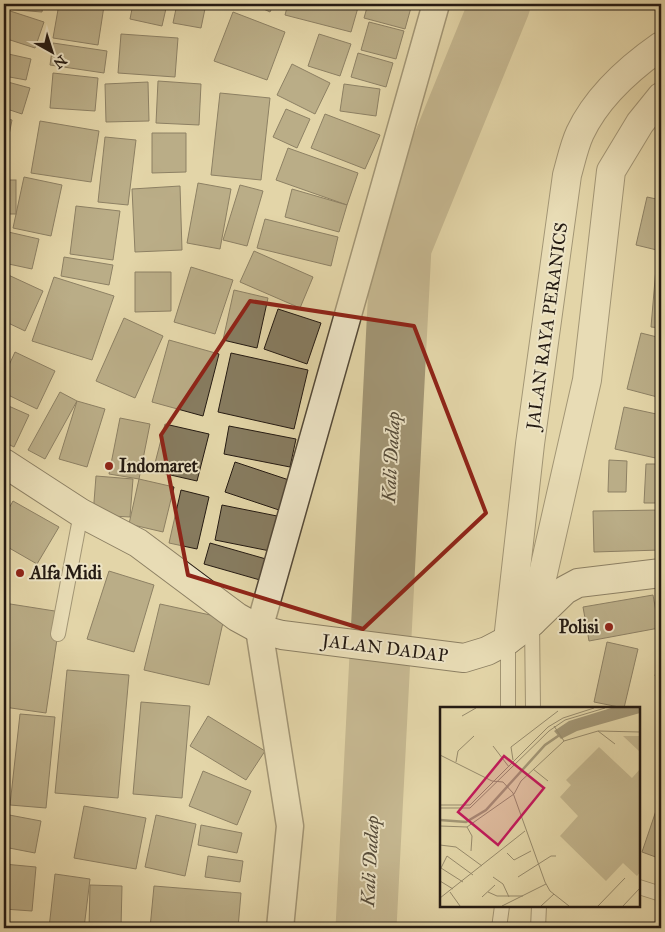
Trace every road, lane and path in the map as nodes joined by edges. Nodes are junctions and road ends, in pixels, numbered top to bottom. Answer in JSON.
{"nodes":[{"id":1,"x":436,"y":4,"type":"edge"},
{"id":2,"x":661,"y":46,"type":"edge"},
{"id":3,"x":661,"y":97,"type":"edge"},
{"id":4,"x":4,"y":463,"type":"edge"},
{"id":5,"x":81,"y":513,"type":"junction"},
{"id":6,"x":661,"y":572,"type":"edge"},
{"id":7,"x":532,"y":622,"type":"junction"},
{"id":8,"x":271,"y":632,"type":"junction"},
{"id":9,"x":58,"y":634,"type":"dead end"},
{"id":10,"x":508,"y":640,"type":"junction"},
{"id":11,"x":508,"y":707,"type":"edge"},
{"id":12,"x":533,"y":707,"type":"edge"},
{"id":13,"x":640,"y":888,"type":"edge"},
{"id":14,"x":661,"y":894,"type":"edge"},
{"id":15,"x":502,"y":907,"type":"edge"},
{"id":16,"x":539,"y":907,"type":"edge"},
{"id":17,"x":280,"y":928,"type":"edge"},
{"id":18,"x":499,"y":928,"type":"edge"},
{"id":19,"x":538,"y":928,"type":"edge"}],
"edges":[{"from":1,"to":8,"type":"street"},
{"from":2,"to":10,"type":"street","name":"JALAN RAYA PERANICS"},
{"from":3,"to":7,"type":"street"},
{"from":4,"to":5,"type":"street","name":"JALAN DADAP"},
{"from":5,"to":8,"type":"street","name":"JALAN DADAP"},
{"from":5,"to":9,"type":"lane"},
{"from":6,"to":7,"type":"street","name":"JALAN DADAP"},
{"from":7,"to":10,"type":"street","name":"JALAN DADAP"},
{"from":7,"to":12,"type":"lane"},
{"from":8,"to":10,"type":"street","name":"JALAN DADAP"},
{"from":8,"to":17,"type":"street"},
{"from":10,"to":11,"type":"lane"},
{"from":13,"to":14,"type":"lane"},
{"from":15,"to":18,"type":"lane"},
{"from":16,"to":19,"type":"lane"}]}
